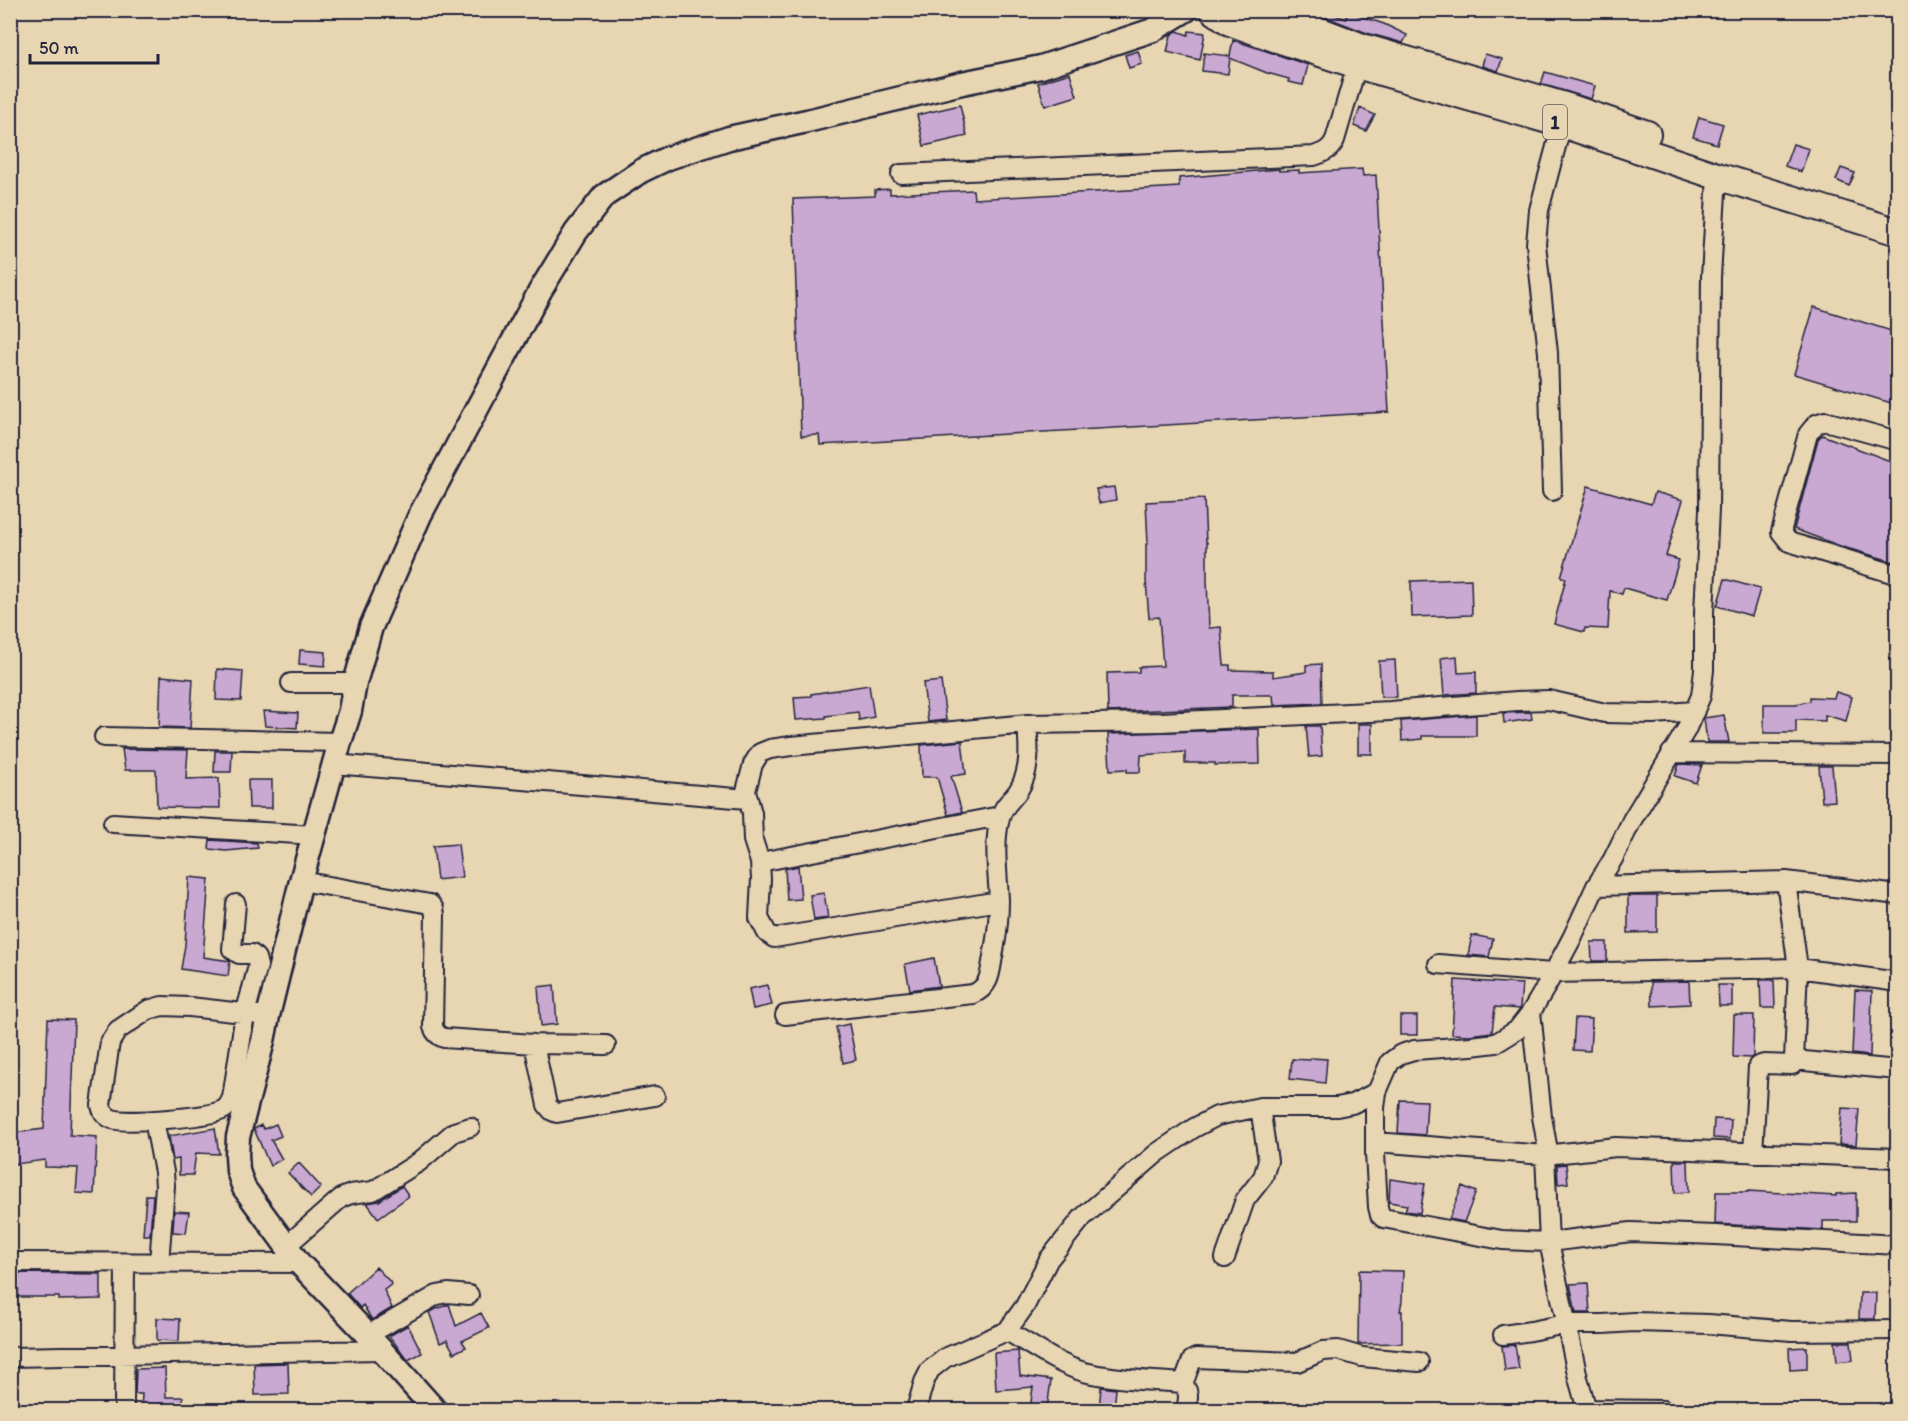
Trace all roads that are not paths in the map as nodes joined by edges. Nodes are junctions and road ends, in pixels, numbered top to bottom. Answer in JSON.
{"nodes":[{"id":1,"x":1186,"y":10,"type":"edge"},
{"id":2,"x":1213,"y":10,"type":"edge"},
{"id":3,"x":1265,"y":10,"type":"edge"},
{"id":4,"x":1357,"y":65,"type":"junction"},
{"id":5,"x":1562,"y":124,"type":"junction"},
{"id":6,"x":901,"y":174,"type":"dead end"},
{"id":7,"x":1717,"y":176,"type":"junction"},
{"id":8,"x":1898,"y":214,"type":"edge"},
{"id":9,"x":1898,"y":232,"type":"edge"},
{"id":10,"x":1898,"y":441,"type":"edge"},
{"id":11,"x":1552,"y":491,"type":"dead end"},
{"id":12,"x":1898,"y":575,"type":"edge"},
{"id":13,"x":291,"y":683,"type":"dead end"},
{"id":14,"x":355,"y":684,"type":"junction"},
{"id":15,"x":1695,"y":711,"type":"junction"},
{"id":16,"x":1027,"y":724,"type":"junction"},
{"id":17,"x":104,"y":737,"type":"dead end"},
{"id":18,"x":340,"y":742,"type":"junction"},
{"id":19,"x":1671,"y":753,"type":"junction"},
{"id":20,"x":1898,"y":755,"type":"edge"},
{"id":21,"x":334,"y":764,"type":"junction"},
{"id":22,"x":747,"y":799,"type":"junction"},
{"id":23,"x":1000,"y":816,"type":"junction"},
{"id":24,"x":113,"y":823,"type":"dead end"},
{"id":25,"x":315,"y":835,"type":"junction"},
{"id":26,"x":760,"y":862,"type":"junction"},
{"id":27,"x":1786,"y":881,"type":"junction"},
{"id":28,"x":301,"y":882,"type":"junction"},
{"id":29,"x":1596,"y":886,"type":"junction"},
{"id":30,"x":1898,"y":895,"type":"edge"},
{"id":31,"x":999,"y":901,"type":"junction"},
{"id":32,"x":236,"y":904,"type":"dead end"},
{"id":33,"x":1438,"y":964,"type":"dead end"},
{"id":34,"x":1798,"y":968,"type":"junction"},
{"id":35,"x":1553,"y":973,"type":"junction"},
{"id":36,"x":1898,"y":982,"type":"edge"},
{"id":37,"x":1531,"y":1012,"type":"junction"},
{"id":38,"x":256,"y":1015,"type":"junction"},
{"id":39,"x":785,"y":1015,"type":"dead end"},
{"id":40,"x":534,"y":1044,"type":"junction"},
{"id":41,"x":606,"y":1045,"type":"dead end"},
{"id":42,"x":1794,"y":1060,"type":"junction"},
{"id":43,"x":1898,"y":1070,"type":"edge"},
{"id":44,"x":1377,"y":1092,"type":"junction"},
{"id":45,"x":655,"y":1096,"type":"dead end"},
{"id":46,"x":1260,"y":1107,"type":"junction"},
{"id":47,"x":154,"y":1120,"type":"junction"},
{"id":48,"x":470,"y":1127,"type":"dead end"},
{"id":49,"x":1375,"y":1142,"type":"junction"},
{"id":50,"x":1753,"y":1153,"type":"junction"},
{"id":51,"x":1545,"y":1155,"type":"junction"},
{"id":52,"x":1898,"y":1158,"type":"edge"},
{"id":53,"x":1549,"y":1242,"type":"junction"},
{"id":54,"x":1898,"y":1245,"type":"edge"},
{"id":55,"x":292,"y":1254,"type":"junction"},
{"id":56,"x":1225,"y":1258,"type":"dead end"},
{"id":57,"x":10,"y":1262,"type":"edge"},
{"id":58,"x":125,"y":1263,"type":"junction"},
{"id":59,"x":159,"y":1263,"type":"junction"},
{"id":60,"x":469,"y":1295,"type":"dead end"},
{"id":61,"x":1566,"y":1324,"type":"junction"},
{"id":62,"x":1898,"y":1330,"type":"edge"},
{"id":63,"x":1007,"y":1331,"type":"junction"},
{"id":64,"x":1503,"y":1335,"type":"dead end"},
{"id":65,"x":375,"y":1343,"type":"junction"},
{"id":66,"x":124,"y":1355,"type":"junction"},
{"id":67,"x":10,"y":1357,"type":"edge"},
{"id":68,"x":1419,"y":1362,"type":"dead end"},
{"id":69,"x":1183,"y":1384,"type":"junction"},
{"id":70,"x":1586,"y":1409,"type":"edge"},
{"id":71,"x":124,"y":1410,"type":"edge"},
{"id":72,"x":435,"y":1410,"type":"edge"},
{"id":73,"x":916,"y":1410,"type":"edge"},
{"id":74,"x":1186,"y":1410,"type":"edge"},
{"id":75,"x":1663,"y":1410,"type":"edge"}],
"edges":[{"from":1,"to":14,"type":"main road"},
{"from":2,"to":4,"type":"highway","number":"1"},
{"from":3,"to":8,"type":"highway","number":"1"},
{"from":4,"to":5,"type":"highway","number":"1"},
{"from":4,"to":6,"type":"street"},
{"from":5,"to":7,"type":"highway","number":"1"},
{"from":5,"to":11,"type":"street"},
{"from":7,"to":9,"type":"highway","number":"1"},
{"from":7,"to":15,"type":"street"},
{"from":10,"to":12,"type":"street"},
{"from":13,"to":14,"type":"street"},
{"from":14,"to":18,"type":"main road"},
{"from":15,"to":16,"type":"street"},
{"from":15,"to":19,"type":"street"},
{"from":16,"to":22,"type":"street"},
{"from":16,"to":23,"type":"street"},
{"from":17,"to":18,"type":"street"},
{"from":18,"to":21,"type":"main road"},
{"from":19,"to":20,"type":"street"},
{"from":19,"to":29,"type":"street"},
{"from":21,"to":22,"type":"street"},
{"from":21,"to":25,"type":"main road"},
{"from":22,"to":26,"type":"street"},
{"from":23,"to":26,"type":"street"},
{"from":23,"to":31,"type":"street"},
{"from":24,"to":25,"type":"street"},
{"from":25,"to":28,"type":"main road"},
{"from":26,"to":31,"type":"street"},
{"from":27,"to":29,"type":"street"},
{"from":27,"to":30,"type":"street"},
{"from":27,"to":34,"type":"street"},
{"from":28,"to":38,"type":"main road"},
{"from":28,"to":40,"type":"street"},
{"from":29,"to":35,"type":"street"},
{"from":31,"to":39,"type":"street"},
{"from":32,"to":38,"type":"street"},
{"from":33,"to":35,"type":"street"},
{"from":34,"to":35,"type":"street"},
{"from":34,"to":36,"type":"street"},
{"from":34,"to":42,"type":"street"},
{"from":35,"to":37,"type":"street"},
{"from":37,"to":44,"type":"street"},
{"from":37,"to":51,"type":"street"},
{"from":38,"to":47,"type":"street"},
{"from":38,"to":47,"type":"street"},
{"from":38,"to":55,"type":"main road"},
{"from":40,"to":41,"type":"street"},
{"from":40,"to":45,"type":"street"},
{"from":42,"to":43,"type":"street"},
{"from":42,"to":50,"type":"street"},
{"from":44,"to":46,"type":"street"},
{"from":44,"to":49,"type":"street"},
{"from":46,"to":56,"type":"street"},
{"from":46,"to":63,"type":"street"},
{"from":47,"to":59,"type":"street"},
{"from":48,"to":55,"type":"street"},
{"from":49,"to":51,"type":"street"},
{"from":49,"to":53,"type":"street"},
{"from":50,"to":51,"type":"street"},
{"from":50,"to":52,"type":"street"},
{"from":51,"to":53,"type":"street"},
{"from":53,"to":54,"type":"street"},
{"from":53,"to":61,"type":"street"},
{"from":55,"to":59,"type":"street"},
{"from":55,"to":65,"type":"main road"},
{"from":57,"to":58,"type":"street"},
{"from":58,"to":59,"type":"street"},
{"from":58,"to":66,"type":"street"},
{"from":60,"to":65,"type":"street"},
{"from":61,"to":62,"type":"street"},
{"from":61,"to":64,"type":"street"},
{"from":61,"to":70,"type":"street"},
{"from":63,"to":69,"type":"street"},
{"from":63,"to":73,"type":"street"},
{"from":65,"to":66,"type":"street"},
{"from":65,"to":72,"type":"main road"},
{"from":66,"to":67,"type":"street"},
{"from":66,"to":71,"type":"street"},
{"from":68,"to":69,"type":"street"},
{"from":69,"to":74,"type":"street"},
{"from":70,"to":75,"type":"street"}]}
